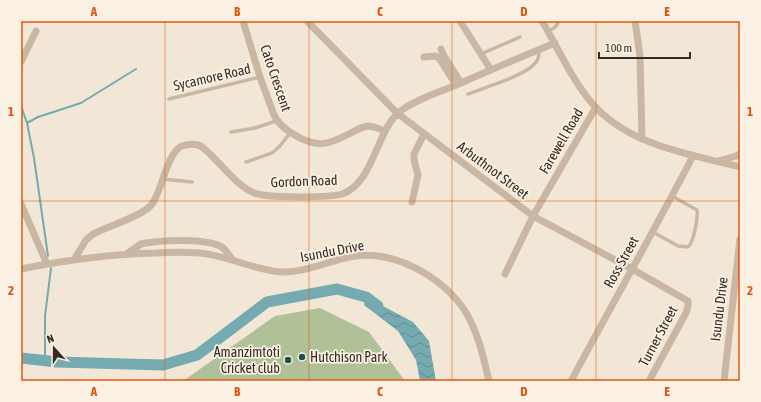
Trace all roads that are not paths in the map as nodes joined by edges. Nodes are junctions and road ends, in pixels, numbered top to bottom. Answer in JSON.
{"nodes":[{"id":1,"x":243,"y":21,"type":"edge"},
{"id":2,"x":306,"y":21,"type":"edge"},
{"id":3,"x":460,"y":21,"type":"edge"},
{"id":4,"x":542,"y":21,"type":"edge"},
{"id":5,"x":558,"y":21,"type":"edge"},
{"id":6,"x":634,"y":21,"type":"edge"},
{"id":7,"x":36,"y":31,"type":"dead end"},
{"id":8,"x":548,"y":31,"type":"junction"},
{"id":9,"x":520,"y":37,"type":"dead end"},
{"id":10,"x":555,"y":43,"type":"junction"},
{"id":11,"x":441,"y":49,"type":"dead end"},
{"id":12,"x":539,"y":49,"type":"junction"},
{"id":13,"x":480,"y":54,"type":"junction"},
{"id":14,"x":424,"y":57,"type":"dead end"},
{"id":15,"x":21,"y":62,"type":"edge"},
{"id":16,"x":491,"y":70,"type":"junction"},
{"id":17,"x":260,"y":78,"type":"junction"},
{"id":18,"x":458,"y":84,"type":"junction"},
{"id":19,"x":468,"y":94,"type":"dead end"},
{"id":20,"x":169,"y":99,"type":"dead end"},
{"id":21,"x":596,"y":107,"type":"junction"},
{"id":22,"x":397,"y":114,"type":"junction"},
{"id":23,"x":276,"y":121,"type":"junction"},
{"id":24,"x":385,"y":131,"type":"junction"},
{"id":25,"x":231,"y":132,"type":"dead end"},
{"id":26,"x":290,"y":133,"type":"junction"},
{"id":27,"x":424,"y":134,"type":"junction"},
{"id":28,"x":642,"y":139,"type":"junction"},
{"id":29,"x":740,"y":154,"type":"edge"},
{"id":30,"x":693,"y":156,"type":"junction"},
{"id":31,"x":716,"y":161,"type":"junction"},
{"id":32,"x":246,"y":162,"type":"dead end"},
{"id":33,"x":740,"y":167,"type":"edge"},
{"id":34,"x":163,"y":179,"type":"junction"},
{"id":35,"x":192,"y":182,"type":"dead end"},
{"id":36,"x":672,"y":196,"type":"junction"},
{"id":37,"x":412,"y":202,"type":"dead end"},
{"id":38,"x":21,"y":204,"type":"edge"},
{"id":39,"x":533,"y":216,"type":"junction"},
{"id":40,"x":653,"y":232,"type":"junction"},
{"id":41,"x":740,"y":239,"type":"edge"},
{"id":42,"x":127,"y":253,"type":"junction"},
{"id":43,"x":75,"y":258,"type":"junction"},
{"id":44,"x":232,"y":259,"type":"junction"},
{"id":45,"x":47,"y":264,"type":"junction"},
{"id":46,"x":21,"y":269,"type":"edge"},
{"id":47,"x":632,"y":269,"type":"junction"},
{"id":48,"x":505,"y":274,"type":"dead end"},
{"id":49,"x":689,"y":303,"type":"joint"},
{"id":50,"x":489,"y":381,"type":"edge"},
{"id":51,"x":571,"y":381,"type":"edge"},
{"id":52,"x":649,"y":381,"type":"edge"},
{"id":53,"x":724,"y":381,"type":"edge"}],
"edges":[{"from":1,"to":17,"type":"street","name":"Cato Crescent"},
{"from":2,"to":22,"type":"street","name":"Arbuthnot Street"},
{"from":3,"to":13,"type":"street"},
{"from":4,"to":8,"type":"street"},
{"from":5,"to":8,"type":"lane"},
{"from":6,"to":28,"type":"street"},
{"from":7,"to":15,"type":"street"},
{"from":8,"to":10,"type":"street"},
{"from":9,"to":13,"type":"lane"},
{"from":10,"to":12,"type":"street"},
{"from":10,"to":21,"type":"street"},
{"from":11,"to":18,"type":"street"},
{"from":12,"to":16,"type":"street"},
{"from":12,"to":19,"type":"lane"},
{"from":13,"to":16,"type":"street"},
{"from":14,"to":18,"type":"street"},
{"from":16,"to":18,"type":"street"},
{"from":17,"to":20,"type":"lane","name":"Sycamore Road"},
{"from":17,"to":23,"type":"street","name":"Cato Crescent"},
{"from":18,"to":22,"type":"street"},
{"from":21,"to":28,"type":"street"},
{"from":21,"to":39,"type":"street","name":"Farewell Road"},
{"from":22,"to":24,"type":"street","name":"Gordon Road"},
{"from":22,"to":27,"type":"street","name":"Arbuthnot Street"},
{"from":23,"to":25,"type":"lane"},
{"from":23,"to":26,"type":"street","name":"Cato Crescent"},
{"from":24,"to":26,"type":"street","name":"Cato Crescent"},
{"from":24,"to":34,"type":"street","name":"Gordon Road"},
{"from":26,"to":32,"type":"lane"},
{"from":27,"to":37,"type":"street"},
{"from":27,"to":39,"type":"street","name":"Arbuthnot Street"},
{"from":28,"to":30,"type":"street"},
{"from":29,"to":31,"type":"street"},
{"from":30,"to":31,"type":"street"},
{"from":30,"to":36,"type":"street","name":"Ross Street"},
{"from":31,"to":33,"type":"street"},
{"from":34,"to":35,"type":"lane"},
{"from":34,"to":43,"type":"street","name":"Gordon Road"},
{"from":36,"to":40,"type":"street","name":"Ross Street"},
{"from":36,"to":40,"type":"lane"},
{"from":38,"to":45,"type":"street"},
{"from":39,"to":47,"type":"street","name":"Arbuthnot Street"},
{"from":39,"to":48,"type":"street","name":"Farewell Road"},
{"from":40,"to":47,"type":"street","name":"Ross Street"},
{"from":41,"to":53,"type":"street","name":"Isundu Drive"},
{"from":42,"to":43,"type":"street","name":"Isundu Drive"},
{"from":42,"to":44,"type":"street","name":"Isundu Drive"},
{"from":42,"to":44,"type":"street","name":"Isundu Drive"},
{"from":43,"to":45,"type":"street","name":"Isundu Drive"},
{"from":44,"to":50,"type":"street","name":"Isundu Drive"},
{"from":45,"to":46,"type":"street","name":"Isundu Drive"},
{"from":47,"to":49,"type":"street","name":"Arbuthnot Street"},
{"from":47,"to":51,"type":"street","name":"Ross Street"},
{"from":49,"to":52,"type":"street","name":"Turner Street"}]}
